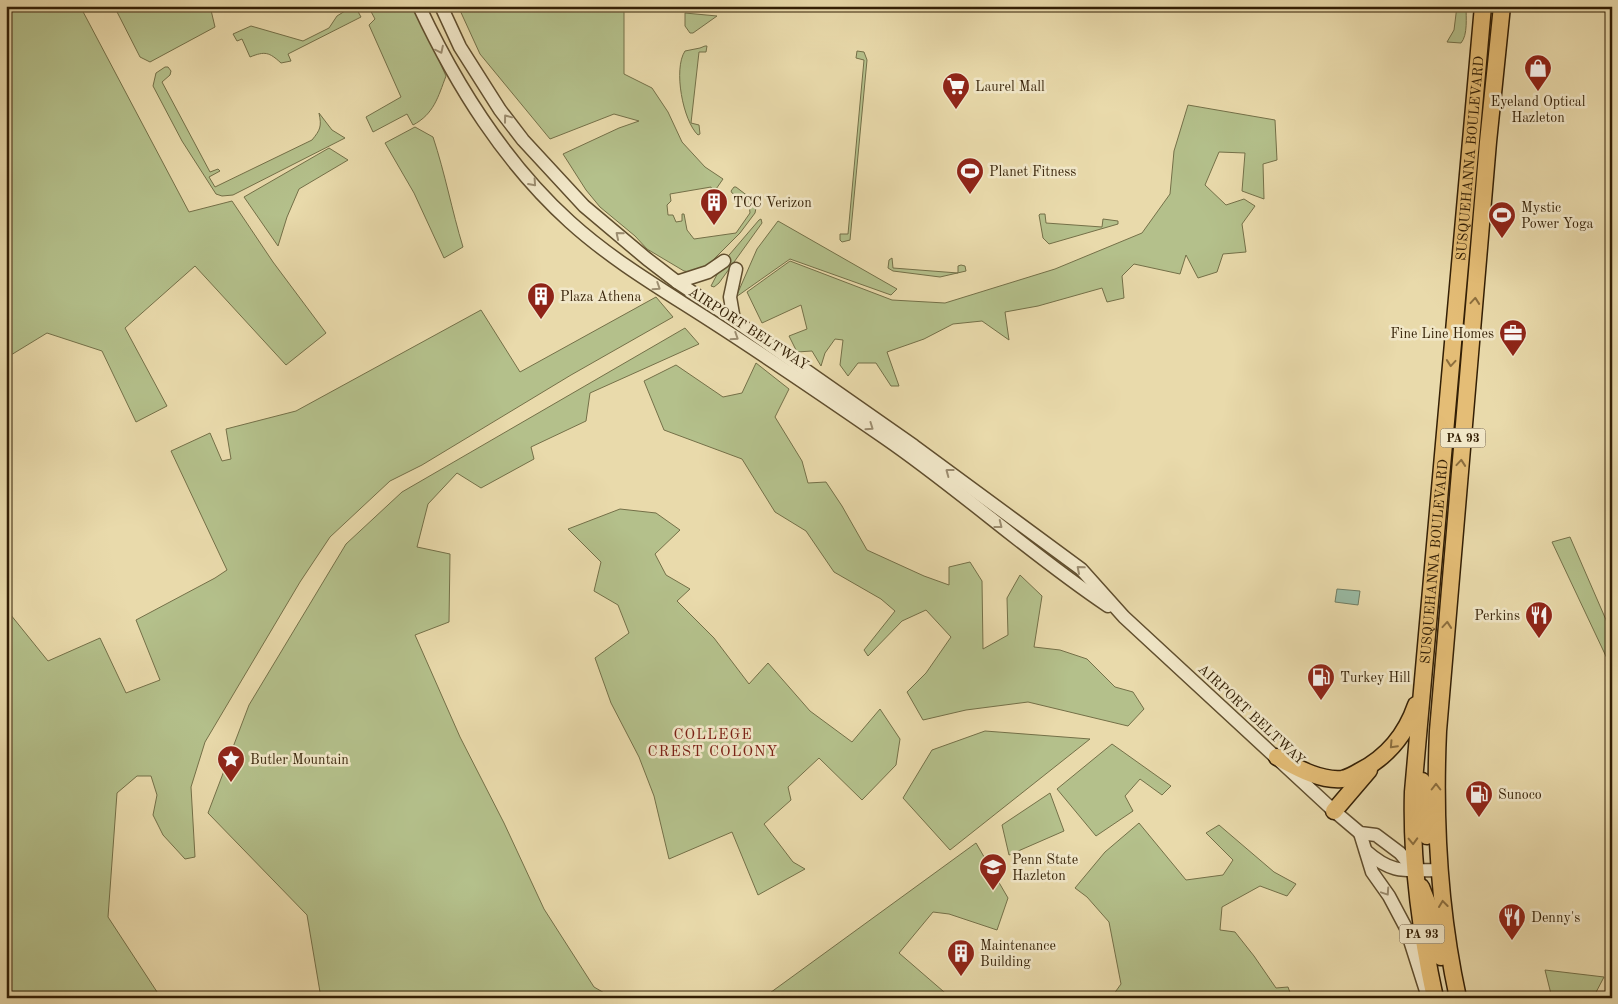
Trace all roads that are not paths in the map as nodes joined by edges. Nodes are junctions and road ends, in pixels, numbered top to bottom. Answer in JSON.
{"nodes":[{"id":1,"x":419,"y":6,"type":"edge"},
{"id":2,"x":441,"y":6,"type":"edge"},
{"id":3,"x":1483,"y":6,"type":"edge"},
{"id":4,"x":1502,"y":6,"type":"edge"},
{"id":5,"x":724,"y":261,"type":"dead end"},
{"id":6,"x":736,"y":269,"type":"dead end"},
{"id":7,"x":677,"y":282,"type":"junction"},
{"id":8,"x":734,"y":320,"type":"junction"},
{"id":9,"x":1124,"y":617,"type":"junction"},
{"id":10,"x":1422,"y":686,"type":"junction"},
{"id":11,"x":1418,"y":735,"type":"junction"},
{"id":12,"x":1277,"y":757,"type":"junction"},
{"id":13,"x":1373,"y":764,"type":"junction"},
{"id":14,"x":1334,"y":811,"type":"junction"},
{"id":15,"x":1360,"y":833,"type":"junction"},
{"id":16,"x":1364,"y":849,"type":"junction"},
{"id":17,"x":1414,"y":870,"type":"junction"},
{"id":18,"x":1440,"y":870,"type":"junction"},
{"id":19,"x":1452,"y":970,"type":"junction"},
{"id":20,"x":1433,"y":998,"type":"edge"},
{"id":21,"x":1458,"y":998,"type":"edge"}],
"edges":[{"from":1,"to":9,"type":"street","name":"AIRPORT BELTWAY","one_way":true},
{"from":7,"to":2,"type":"street","name":"AIRPORT BELTWAY","one_way":true},
{"from":3,"to":10,"type":"highway","name":"SUSQUEHANNA BOULEVARD","number":"PA 93","one_way":true},
{"from":18,"to":4,"type":"highway","name":"SUSQUEHANNA BOULEVARD","number":"PA 93","one_way":true},
{"from":5,"to":7,"type":"street"},
{"from":6,"to":8,"type":"street"},
{"from":7,"to":8,"type":"street","name":"AIRPORT BELTWAY"},
{"from":9,"to":8,"type":"street","name":"AIRPORT BELTWAY","one_way":true},
{"from":9,"to":12,"type":"street","name":"AIRPORT BELTWAY"},
{"from":10,"to":11,"type":"highway","name":"SUSQUEHANNA BOULEVARD","number":"PA 93"},
{"from":10,"to":13,"type":"highway","one_way":true},
{"from":11,"to":17,"type":"highway","name":"SUSQUEHANNA BOULEVARD","number":"PA 93","one_way":true},
{"from":11,"to":18,"type":"highway"},
{"from":12,"to":13,"type":"highway"},
{"from":12,"to":14,"type":"street","name":"AIRPORT BELTWAY"},
{"from":13,"to":14,"type":"highway"},
{"from":14,"to":15,"type":"street","name":"AIRPORT BELTWAY"},
{"from":15,"to":16,"type":"street"},
{"from":15,"to":17,"type":"street","name":"AIRPORT BELTWAY"},
{"from":16,"to":17,"type":"street"},
{"from":16,"to":20,"type":"street","one_way":true},
{"from":17,"to":18,"type":"street"},
{"from":17,"to":19,"type":"highway"},
{"from":17,"to":20,"type":"highway","name":"SUSQUEHANNA BOULEVARD","number":"PA 93"},
{"from":19,"to":18,"type":"highway","number":"PA 93","one_way":true},
{"from":19,"to":21,"type":"highway","number":"PA 93"}]}
